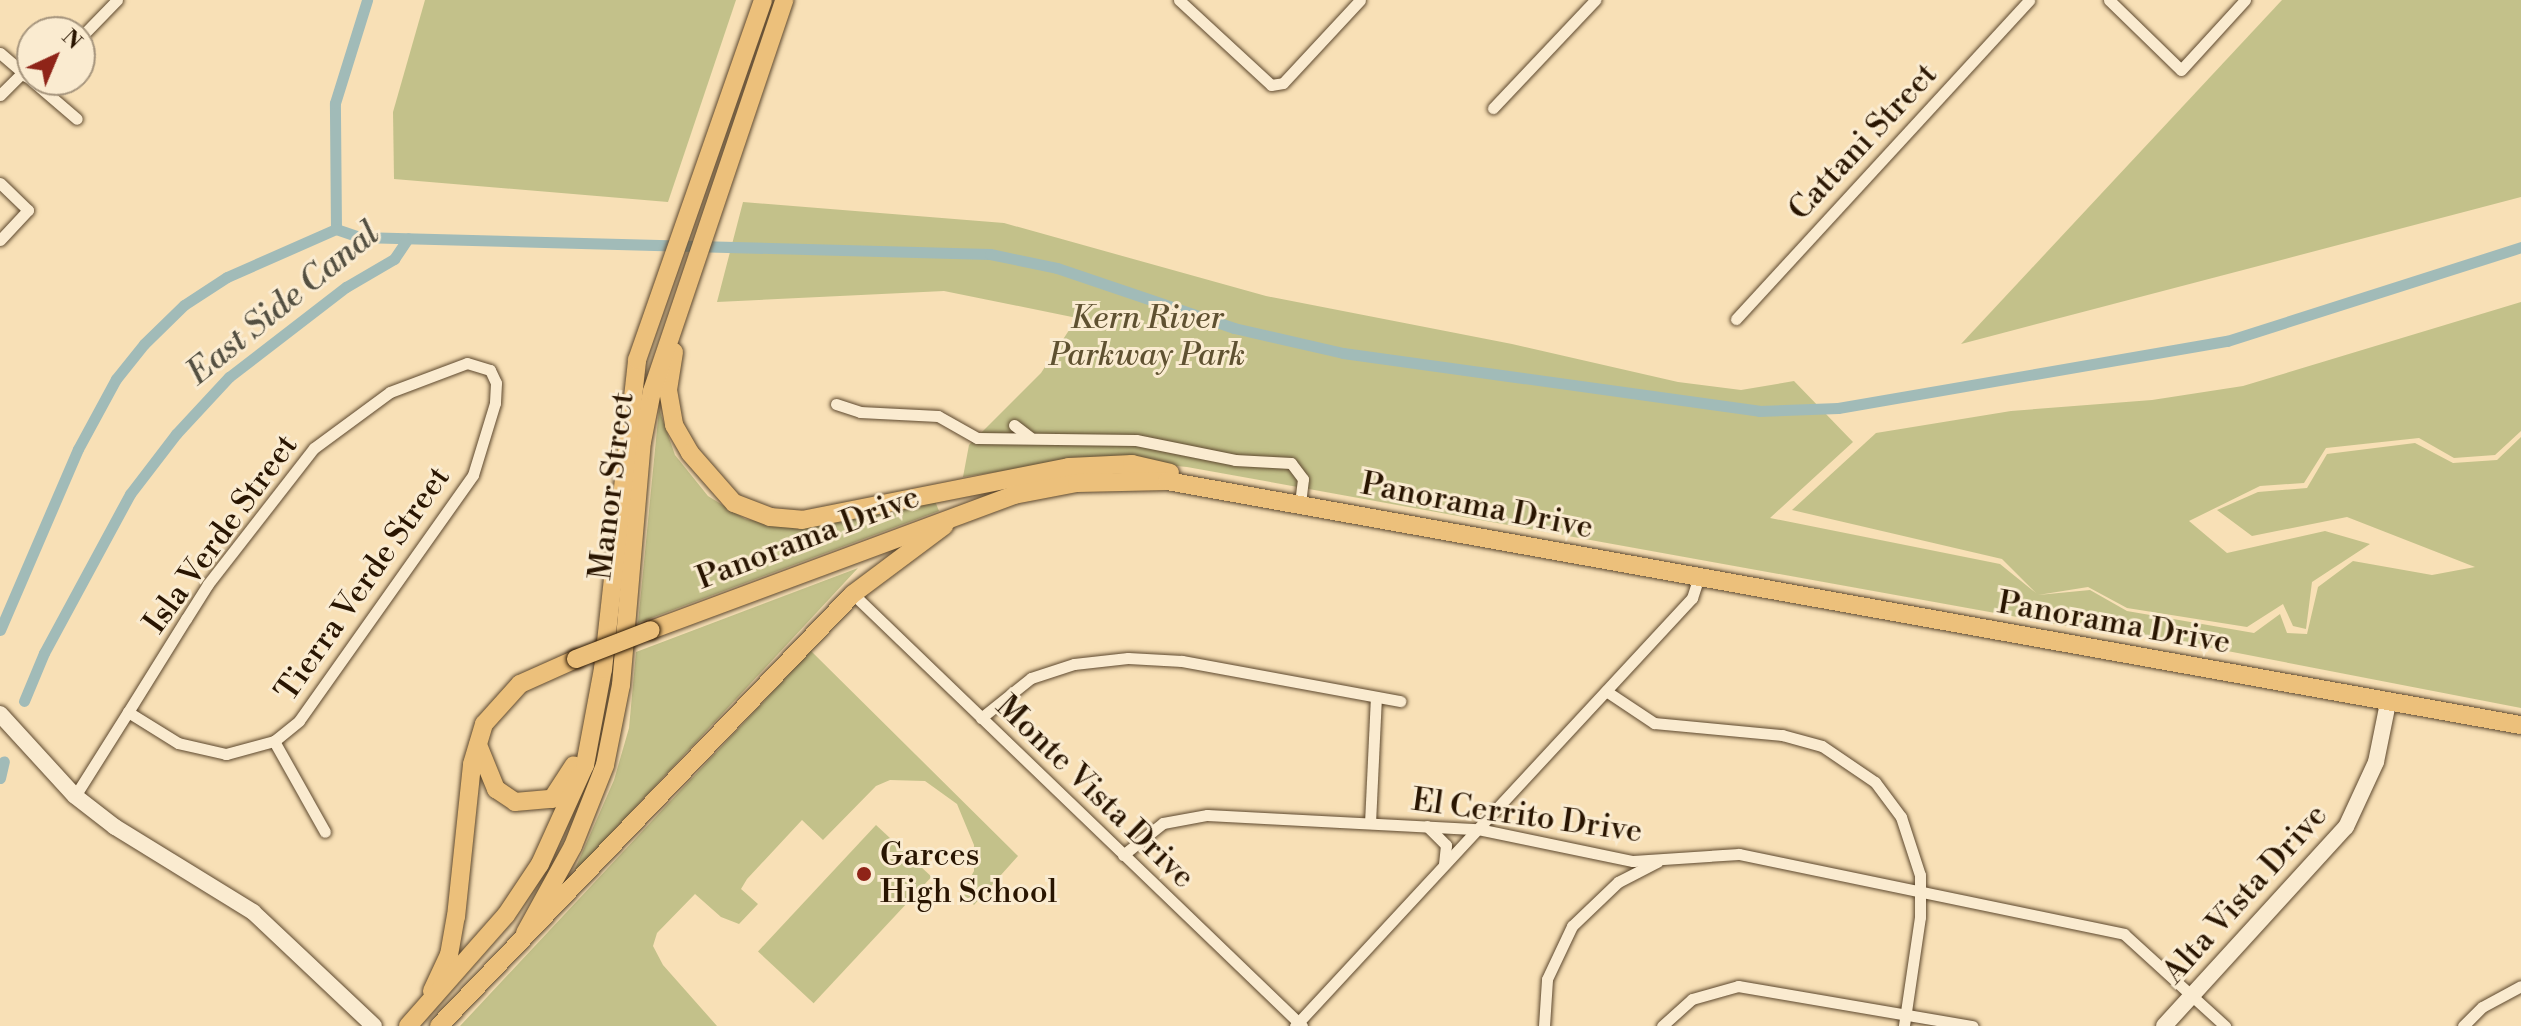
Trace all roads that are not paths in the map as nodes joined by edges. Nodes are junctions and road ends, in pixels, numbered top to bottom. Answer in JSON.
{"nodes":[{"id":1,"x":117,"y":0,"type":"edge"},
{"id":2,"x":763,"y":0,"type":"edge"},
{"id":3,"x":784,"y":0,"type":"edge"},
{"id":4,"x":1179,"y":0,"type":"edge"},
{"id":5,"x":1360,"y":0,"type":"edge"},
{"id":6,"x":1595,"y":0,"type":"edge"},
{"id":7,"x":2029,"y":0,"type":"edge"},
{"id":8,"x":2109,"y":0,"type":"edge"},
{"id":9,"x":2245,"y":0,"type":"edge"},
{"id":10,"x":96,"y":22,"type":"edge"},
{"id":11,"x":0,"y":53,"type":"edge"},
{"id":12,"x":16,"y":67,"type":"edge"},
{"id":13,"x":50,"y":96,"type":"edge"},
{"id":14,"x":1493,"y":108,"type":"dead end"},
{"id":15,"x":77,"y":119,"type":"dead end"},
{"id":16,"x":0,"y":183,"type":"edge"},
{"id":17,"x":0,"y":240,"type":"edge"},
{"id":18,"x":1736,"y":319,"type":"dead end"},
{"id":19,"x":674,"y":325,"type":"junction"},
{"id":20,"x":496,"y":388,"type":"joint"},
{"id":21,"x":836,"y":404,"type":"dead end"},
{"id":22,"x":1014,"y":425,"type":"dead end"},
{"id":23,"x":1030,"y":438,"type":"junction"},
{"id":24,"x":1295,"y":501,"type":"junction"},
{"id":25,"x":966,"y":510,"type":"junction"},
{"id":26,"x":1698,"y":579,"type":"junction"},
{"id":27,"x":853,"y":594,"type":"junction"},
{"id":28,"x":1606,"y":691,"type":"junction"},
{"id":29,"x":1376,"y":697,"type":"junction"},
{"id":30,"x":1400,"y":701,"type":"dead end"},
{"id":31,"x":2388,"y":703,"type":"junction"},
{"id":32,"x":128,"y":712,"type":"junction"},
{"id":33,"x":0,"y":714,"type":"edge"},
{"id":34,"x":595,"y":718,"type":"junction"},
{"id":35,"x":981,"y":718,"type":"junction"},
{"id":36,"x":2521,"y":725,"type":"edge"},
{"id":37,"x":274,"y":741,"type":"junction"},
{"id":38,"x":478,"y":742,"type":"junction"},
{"id":39,"x":75,"y":796,"type":"junction"},
{"id":40,"x":1370,"y":823,"type":"junction"},
{"id":41,"x":1426,"y":826,"type":"junction"},
{"id":42,"x":1478,"y":829,"type":"junction"},
{"id":43,"x":325,"y":832,"type":"dead end"},
{"id":44,"x":1123,"y":855,"type":"junction"},
{"id":45,"x":1673,"y":858,"type":"junction"},
{"id":46,"x":1443,"y":866,"type":"junction"},
{"id":47,"x":1921,"y":895,"type":"junction"},
{"id":48,"x":525,"y":933,"type":"junction"},
{"id":49,"x":2521,"y":986,"type":"edge"},
{"id":50,"x":2193,"y":995,"type":"junction"},
{"id":51,"x":1905,"y":1020,"type":"edge"},
{"id":52,"x":1298,"y":1025,"type":"edge"},
{"id":53,"x":374,"y":1026,"type":"edge"},
{"id":54,"x":408,"y":1026,"type":"edge"},
{"id":55,"x":439,"y":1026,"type":"edge"},
{"id":56,"x":1544,"y":1026,"type":"edge"},
{"id":57,"x":1662,"y":1026,"type":"edge"},
{"id":58,"x":1973,"y":1026,"type":"edge"},
{"id":59,"x":2164,"y":1026,"type":"edge"},
{"id":60,"x":2225,"y":1026,"type":"edge"},
{"id":61,"x":2463,"y":1026,"type":"edge"}],
"edges":[{"from":1,"to":10,"type":"street"},
{"from":2,"to":34,"type":"main road","name":"Manor Street"},
{"from":3,"to":19,"type":"main road","name":"Manor Street"},
{"from":4,"to":5,"type":"street"},
{"from":6,"to":14,"type":"street"},
{"from":7,"to":18,"type":"street","name":"Cattani Street"},
{"from":8,"to":9,"type":"street"},
{"from":11,"to":12,"type":"street"},
{"from":13,"to":15,"type":"street"},
{"from":16,"to":17,"type":"street"},
{"from":19,"to":24,"type":"main road"},
{"from":19,"to":48,"type":"main road","name":"Manor Street"},
{"from":20,"to":32,"type":"street","name":"Isla Verde Street"},
{"from":20,"to":37,"type":"street","name":"Tierra Verde Street"},
{"from":21,"to":23,"type":"street"},
{"from":22,"to":23,"type":"street"},
{"from":23,"to":24,"type":"street"},
{"from":24,"to":25,"type":"main road","name":"Panorama Drive"},
{"from":24,"to":26,"type":"main road","name":"Panorama Drive"},
{"from":25,"to":27,"type":"main road"},
{"from":25,"to":38,"type":"main road","name":"Panorama Drive","bridge":true},
{"from":26,"to":28,"type":"street"},
{"from":26,"to":31,"type":"main road","name":"Panorama Drive"},
{"from":27,"to":35,"type":"street","name":"Monte Vista Drive"},
{"from":27,"to":48,"type":"main road"},
{"from":28,"to":42,"type":"street"},
{"from":28,"to":47,"type":"street"},
{"from":29,"to":30,"type":"street"},
{"from":29,"to":35,"type":"street"},
{"from":29,"to":40,"type":"street"},
{"from":31,"to":36,"type":"main road","name":"Panorama Drive"},
{"from":31,"to":50,"type":"main road","name":"Alta Vista Drive"},
{"from":32,"to":37,"type":"street","name":"Tierra Verde Street"},
{"from":32,"to":39,"type":"street","name":"Isla Verde Street"},
{"from":33,"to":39,"type":"main road"},
{"from":34,"to":38,"type":"main road"},
{"from":34,"to":54,"type":"main road","name":"Manor Street"},
{"from":35,"to":44,"type":"street","name":"Monte Vista Drive"},
{"from":37,"to":43,"type":"street"},
{"from":38,"to":54,"type":"main road"},
{"from":39,"to":53,"type":"main road"},
{"from":40,"to":41,"type":"street","name":"El Cerrito Drive"},
{"from":40,"to":44,"type":"street","name":"El Cerrito Drive"},
{"from":41,"to":42,"type":"street","name":"El Cerrito Drive"},
{"from":41,"to":46,"type":"street"},
{"from":42,"to":45,"type":"street","name":"El Cerrito Drive"},
{"from":42,"to":46,"type":"street"},
{"from":44,"to":52,"type":"street","name":"Monte Vista Drive"},
{"from":45,"to":47,"type":"street","name":"El Cerrito Drive"},
{"from":45,"to":56,"type":"street"},
{"from":46,"to":52,"type":"street"},
{"from":47,"to":50,"type":"street","name":"El Cerrito Drive"},
{"from":47,"to":51,"type":"street"},
{"from":48,"to":55,"type":"main road"},
{"from":49,"to":61,"type":"street"},
{"from":50,"to":59,"type":"main road","name":"Alta Vista Drive"},
{"from":50,"to":60,"type":"street","name":"El Cerrito Drive"},
{"from":51,"to":57,"type":"street"},
{"from":51,"to":58,"type":"street"}]}
